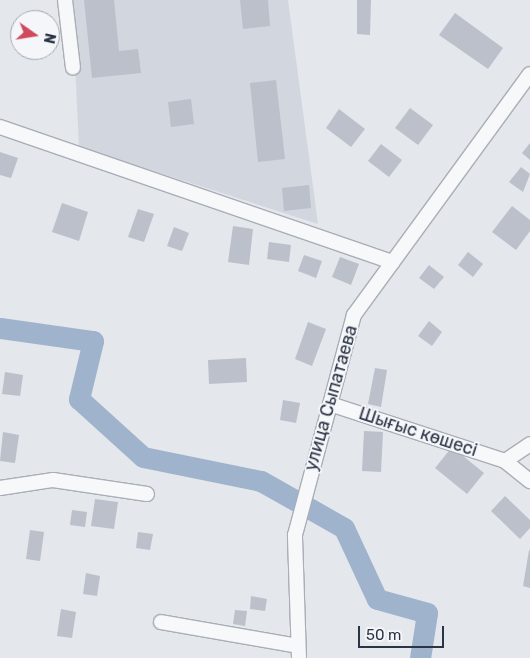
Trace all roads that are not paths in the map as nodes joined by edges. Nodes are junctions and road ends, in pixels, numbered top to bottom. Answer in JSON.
{"nodes":[{"id":1,"x":65,"y":0,"type":"edge"},
{"id":2,"x":73,"y":68,"type":"dead end"},
{"id":3,"x":530,"y":74,"type":"edge"},
{"id":4,"x":0,"y":128,"type":"edge"},
{"id":5,"x":392,"y":262,"type":"junction"},
{"id":6,"x":330,"y":404,"type":"junction"},
{"id":7,"x":530,"y":444,"type":"edge"},
{"id":8,"x":505,"y":461,"type":"junction"},
{"id":9,"x":530,"y":481,"type":"edge"},
{"id":10,"x":0,"y":488,"type":"edge"},
{"id":11,"x":147,"y":494,"type":"dead end"},
{"id":12,"x":161,"y":622,"type":"dead end"},
{"id":13,"x":298,"y":652,"type":"edge"}],
"edges":[{"from":1,"to":2,"type":"street"},
{"from":3,"to":5,"type":"street","name":"улица Сыпатаева"},
{"from":4,"to":5,"type":"street"},
{"from":5,"to":6,"type":"street","name":"улица Сыпатаева"},
{"from":6,"to":8,"type":"street","name":"Шығыс көшесі"},
{"from":6,"to":13,"type":"street","name":"улица Сыпатаева"},
{"from":7,"to":8,"type":"street"},
{"from":8,"to":9,"type":"street"},
{"from":10,"to":11,"type":"street"},
{"from":12,"to":13,"type":"street"}]}
